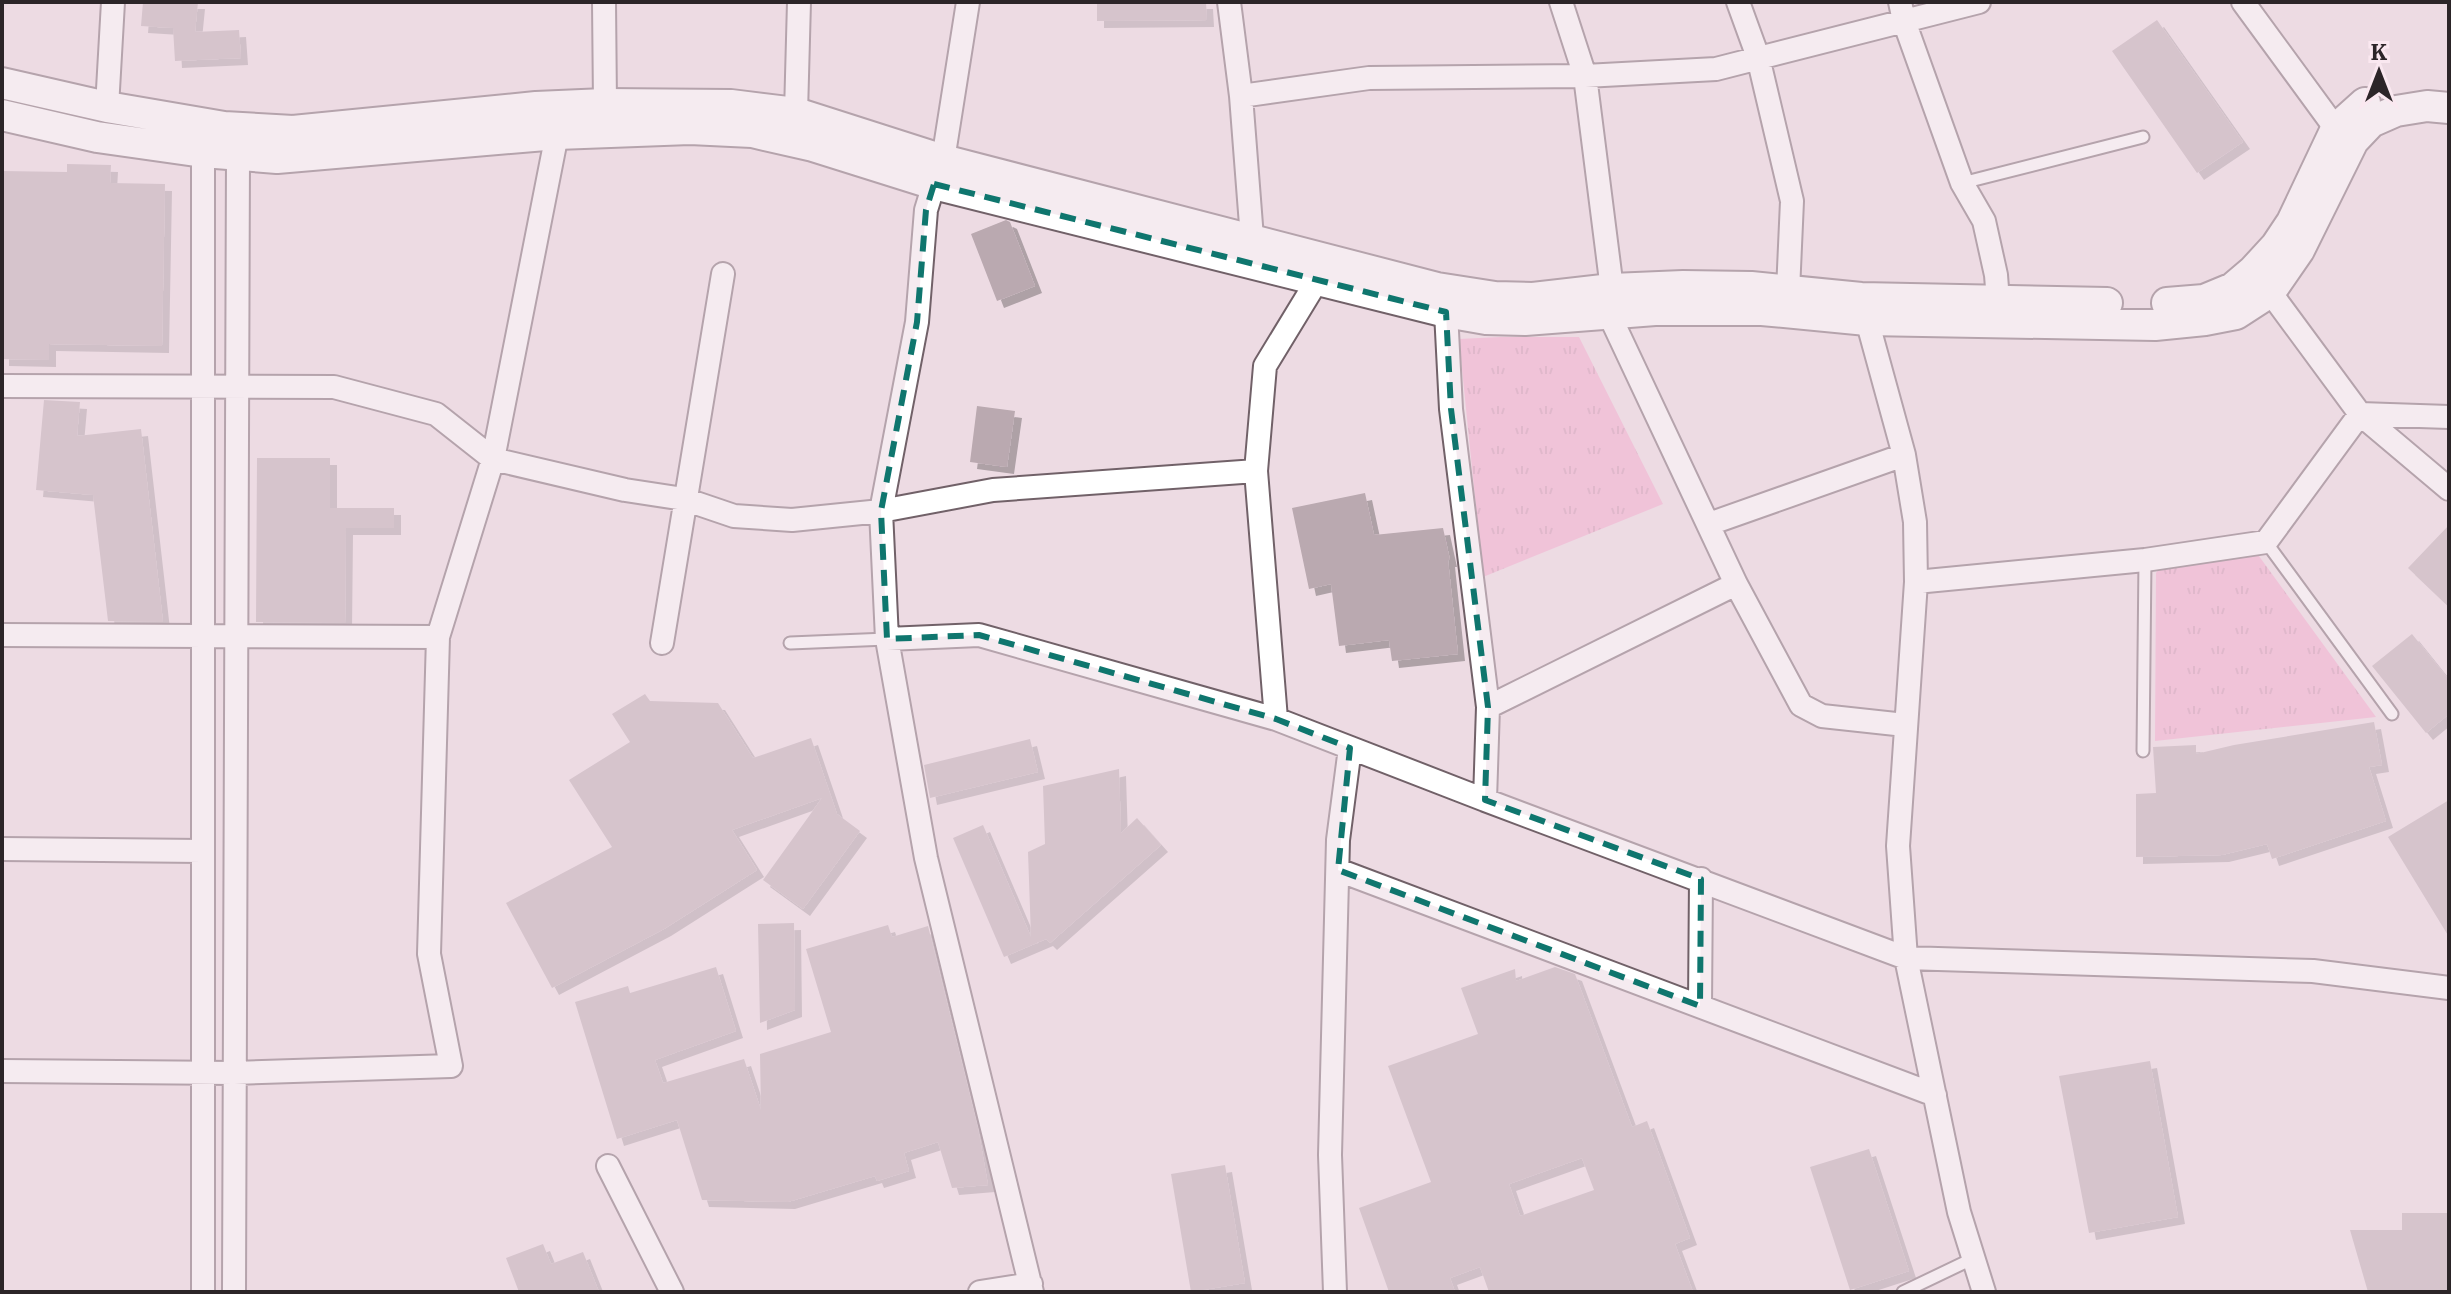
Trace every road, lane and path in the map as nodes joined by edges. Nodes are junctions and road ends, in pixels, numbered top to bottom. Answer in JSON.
{"nodes":[{"id":1,"x":113,"y":2,"type":"edge"},
{"id":2,"x":604,"y":2,"type":"edge"},
{"id":3,"x":799,"y":2,"type":"edge"},
{"id":4,"x":968,"y":2,"type":"edge"},
{"id":5,"x":1229,"y":2,"type":"edge"},
{"id":6,"x":1561,"y":2,"type":"edge"},
{"id":7,"x":1738,"y":2,"type":"edge"},
{"id":8,"x":1979,"y":2,"type":"edge"},
{"id":9,"x":2243,"y":2,"type":"edge"},
{"id":10,"x":1902,"y":12,"type":"edge"},
{"id":11,"x":1758,"y":57,"type":"junction"},
{"id":12,"x":1585,"y":76,"type":"junction"},
{"id":13,"x":2,"y":83,"type":"edge"},
{"id":14,"x":2449,"y":90,"type":"edge"},
{"id":15,"x":1241,"y":96,"type":"junction"},
{"id":16,"x":605,"y":104,"type":"junction"},
{"id":17,"x":107,"y":107,"type":"junction"},
{"id":18,"x":2449,"y":108,"type":"edge"},
{"id":19,"x":796,"y":113,"type":"junction"},
{"id":20,"x":2,"y":115,"type":"edge"},
{"id":21,"x":2336,"y":129,"type":"junction"},
{"id":22,"x":557,"y":134,"type":"junction"},
{"id":23,"x":2143,"y":137,"type":"dead end"},
{"id":24,"x":203,"y":152,"type":"junction"},
{"id":25,"x":238,"y":155,"type":"junction"},
{"id":26,"x":938,"y":172,"type":"junction"},
{"id":27,"x":1962,"y":183,"type":"junction"},
{"id":28,"x":1252,"y":238,"type":"junction"},
{"id":29,"x":723,"y":274,"type":"dead end"},
{"id":30,"x":1318,"y":279,"type":"junction"},
{"id":31,"x":2262,"y":282,"type":"junction"},
{"id":32,"x":1788,"y":291,"type":"junction"},
{"id":33,"x":1610,"y":301,"type":"junction"},
{"id":34,"x":1998,"y":301,"type":"junction"},
{"id":35,"x":1864,"y":309,"type":"junction"},
{"id":36,"x":1446,"y":312,"type":"junction"},
{"id":37,"x":2,"y":386,"type":"edge"},
{"id":38,"x":203,"y":387,"type":"junction"},
{"id":39,"x":236,"y":387,"type":"junction"},
{"id":40,"x":2360,"y":414,"type":"junction"},
{"id":41,"x":2449,"y":417,"type":"edge"},
{"id":42,"x":1904,"y":455,"type":"junction"},
{"id":43,"x":493,"y":459,"type":"junction"},
{"id":44,"x":1256,"y":471,"type":"junction"},
{"id":45,"x":2449,"y":489,"type":"edge"},
{"id":46,"x":684,"y":499,"type":"junction"},
{"id":47,"x":881,"y":511,"type":"junction"},
{"id":48,"x":1709,"y":524,"type":"junction"},
{"id":49,"x":2266,"y":542,"type":"junction"},
{"id":50,"x":2145,"y":560,"type":"junction"},
{"id":51,"x":1916,"y":582,"type":"junction"},
{"id":52,"x":1736,"y":584,"type":"junction"},
{"id":53,"x":2,"y":635,"type":"edge"},
{"id":54,"x":202,"y":637,"type":"junction"},
{"id":55,"x":235,"y":637,"type":"junction"},
{"id":56,"x":438,"y":637,"type":"junction"},
{"id":57,"x":887,"y":639,"type":"junction"},
{"id":58,"x":662,"y":643,"type":"dead end"},
{"id":59,"x":790,"y":643,"type":"dead end"},
{"id":60,"x":1488,"y":707,"type":"junction"},
{"id":61,"x":2392,"y":714,"type":"dead end"},
{"id":62,"x":1276,"y":719,"type":"junction"},
{"id":63,"x":1905,"y":725,"type":"junction"},
{"id":64,"x":1350,"y":748,"type":"junction"},
{"id":65,"x":2143,"y":751,"type":"dead end"},
{"id":66,"x":1485,"y":800,"type":"junction"},
{"id":67,"x":2,"y":849,"type":"edge"},
{"id":68,"x":202,"y":851,"type":"junction"},
{"id":69,"x":1338,"y":870,"type":"junction"},
{"id":70,"x":1701,"y":879,"type":"junction"},
{"id":71,"x":1906,"y":958,"type":"junction"},
{"id":72,"x":2449,"y":988,"type":"edge"},
{"id":73,"x":1700,"y":1006,"type":"junction"},
{"id":74,"x":2,"y":1071,"type":"edge"},
{"id":75,"x":204,"y":1073,"type":"junction"},
{"id":76,"x":234,"y":1073,"type":"junction"},
{"id":77,"x":1935,"y":1095,"type":"junction"},
{"id":78,"x":608,"y":1166,"type":"dead end"},
{"id":79,"x":1974,"y":1258,"type":"junction"},
{"id":80,"x":1032,"y":1288,"type":"edge"},
{"id":81,"x":203,"y":1292,"type":"edge"},
{"id":82,"x":234,"y":1292,"type":"edge"},
{"id":83,"x":672,"y":1292,"type":"edge"},
{"id":84,"x":980,"y":1292,"type":"edge"},
{"id":85,"x":1335,"y":1292,"type":"edge"},
{"id":86,"x":1903,"y":1292,"type":"edge"},
{"id":87,"x":1984,"y":1292,"type":"edge"}],
"edges":[{"from":1,"to":17,"type":"street"},
{"from":2,"to":16,"type":"street"},
{"from":3,"to":19,"type":"street"},
{"from":4,"to":26,"type":"street"},
{"from":5,"to":15,"type":"street"},
{"from":6,"to":12,"type":"street"},
{"from":7,"to":11,"type":"street"},
{"from":8,"to":10,"type":"street"},
{"from":9,"to":21,"type":"street"},
{"from":10,"to":11,"type":"street"},
{"from":10,"to":27,"type":"street"},
{"from":11,"to":12,"type":"street"},
{"from":11,"to":32,"type":"street"},
{"from":12,"to":15,"type":"street"},
{"from":12,"to":33,"type":"street"},
{"from":13,"to":17,"type":"street"},
{"from":14,"to":21,"type":"street"},
{"from":15,"to":28,"type":"street"},
{"from":16,"to":17,"type":"street"},
{"from":16,"to":19,"type":"street"},
{"from":18,"to":31,"type":"street"},
{"from":19,"to":26,"type":"street"},
{"from":20,"to":24,"type":"street"},
{"from":21,"to":31,"type":"street"},
{"from":22,"to":25,"type":"street"},
{"from":22,"to":26,"type":"street"},
{"from":22,"to":43,"type":"street"},
{"from":23,"to":27,"type":"lane"},
{"from":24,"to":25,"type":"street"},
{"from":24,"to":38,"type":"street"},
{"from":25,"to":39,"type":"street"},
{"from":26,"to":28,"type":"street"},
{"from":26,"to":30,"type":"street"},
{"from":26,"to":47,"type":"street"},
{"from":27,"to":34,"type":"street"},
{"from":28,"to":33,"type":"street"},
{"from":29,"to":46,"type":"street"},
{"from":30,"to":36,"type":"street"},
{"from":30,"to":44,"type":"street"},
{"from":31,"to":34,"type":"street"},
{"from":31,"to":35,"type":"street"},
{"from":31,"to":40,"type":"street"},
{"from":32,"to":33,"type":"street"},
{"from":32,"to":35,"type":"street"},
{"from":33,"to":35,"type":"street"},
{"from":33,"to":36,"type":"street"},
{"from":33,"to":48,"type":"street"},
{"from":34,"to":35,"type":"street"},
{"from":35,"to":42,"type":"street"},
{"from":36,"to":60,"type":"street"},
{"from":37,"to":38,"type":"street"},
{"from":38,"to":39,"type":"street"},
{"from":38,"to":54,"type":"street"},
{"from":39,"to":43,"type":"street"},
{"from":39,"to":55,"type":"street"},
{"from":40,"to":41,"type":"street"},
{"from":40,"to":45,"type":"street"},
{"from":40,"to":49,"type":"street"},
{"from":42,"to":48,"type":"street"},
{"from":42,"to":51,"type":"street"},
{"from":43,"to":46,"type":"street"},
{"from":43,"to":56,"type":"street"},
{"from":44,"to":47,"type":"street"},
{"from":44,"to":62,"type":"street"},
{"from":46,"to":47,"type":"street"},
{"from":46,"to":58,"type":"street"},
{"from":47,"to":57,"type":"street"},
{"from":48,"to":52,"type":"street"},
{"from":49,"to":50,"type":"street"},
{"from":49,"to":61,"type":"lane"},
{"from":50,"to":51,"type":"street"},
{"from":50,"to":65,"type":"lane"},
{"from":51,"to":63,"type":"street"},
{"from":52,"to":60,"type":"street"},
{"from":52,"to":63,"type":"street"},
{"from":53,"to":54,"type":"street"},
{"from":54,"to":55,"type":"street"},
{"from":54,"to":68,"type":"street"},
{"from":55,"to":56,"type":"street"},
{"from":55,"to":76,"type":"street"},
{"from":56,"to":76,"type":"street"},
{"from":57,"to":59,"type":"lane"},
{"from":57,"to":62,"type":"street"},
{"from":57,"to":80,"type":"street"},
{"from":60,"to":66,"type":"street"},
{"from":62,"to":64,"type":"street"},
{"from":63,"to":71,"type":"street"},
{"from":64,"to":66,"type":"street"},
{"from":64,"to":69,"type":"street"},
{"from":66,"to":70,"type":"street"},
{"from":67,"to":68,"type":"street"},
{"from":68,"to":75,"type":"street"},
{"from":69,"to":73,"type":"street"},
{"from":69,"to":85,"type":"street"},
{"from":70,"to":71,"type":"street"},
{"from":70,"to":73,"type":"street"},
{"from":71,"to":72,"type":"street"},
{"from":71,"to":77,"type":"street"},
{"from":73,"to":77,"type":"street"},
{"from":74,"to":75,"type":"street"},
{"from":75,"to":76,"type":"street"},
{"from":75,"to":81,"type":"street"},
{"from":76,"to":82,"type":"street"},
{"from":77,"to":79,"type":"street"},
{"from":78,"to":83,"type":"street"},
{"from":79,"to":86,"type":"lane"},
{"from":79,"to":87,"type":"street"},
{"from":80,"to":84,"type":"street"}]}
